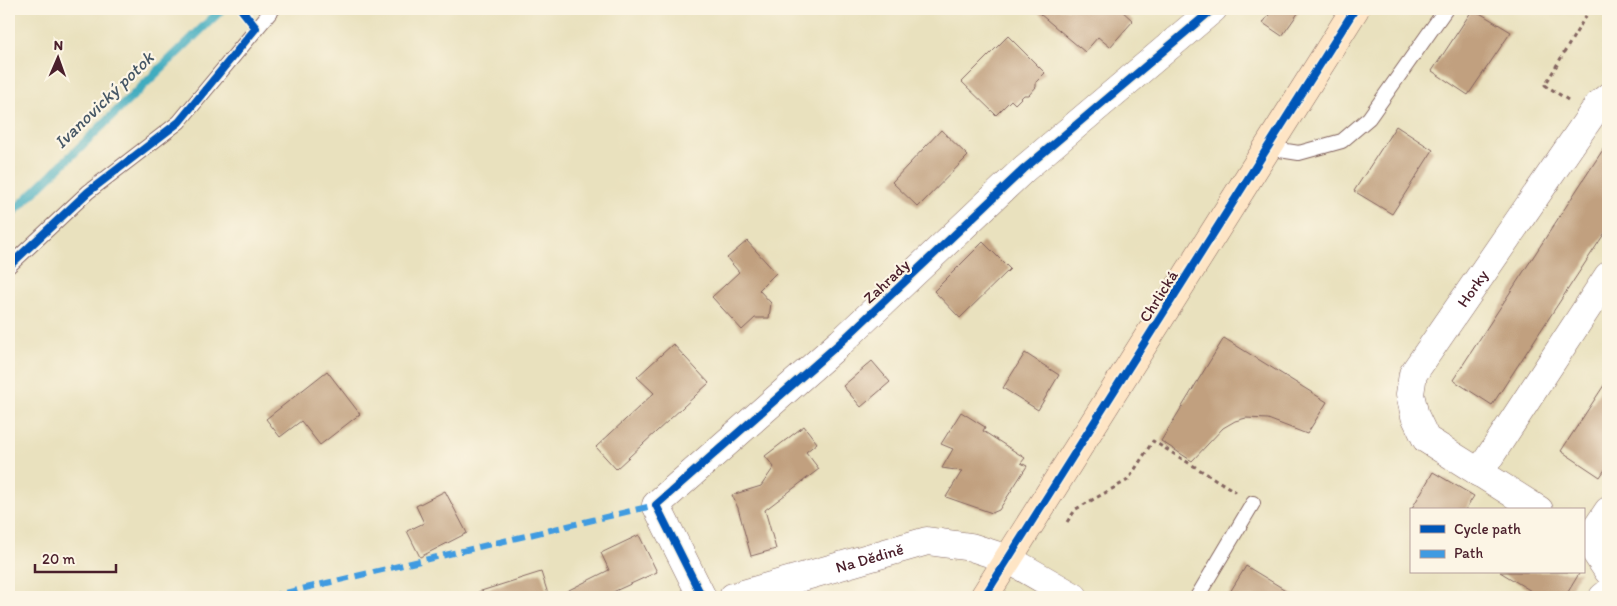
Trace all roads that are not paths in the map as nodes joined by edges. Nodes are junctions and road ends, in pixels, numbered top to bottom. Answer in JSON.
{"nodes":[{"id":1,"x":273,"y":9,"type":"edge"},
{"id":2,"x":1213,"y":9,"type":"edge"},
{"id":3,"x":1355,"y":9,"type":"edge"},
{"id":4,"x":1446,"y":9,"type":"edge"},
{"id":5,"x":1608,"y":97,"type":"edge"},
{"id":6,"x":1267,"y":148,"type":"junction"},
{"id":7,"x":9,"y":266,"type":"edge"},
{"id":8,"x":1608,"y":276,"type":"edge"},
{"id":9,"x":1479,"y":472,"type":"junction"},
{"id":10,"x":1253,"y":503,"type":"road end"},
{"id":11,"x":1536,"y":508,"type":"edge"},
{"id":12,"x":1608,"y":511,"type":"edge"},
{"id":13,"x":1586,"y":539,"type":"edge"},
{"id":14,"x":1008,"y":559,"type":"junction"},
{"id":15,"x":1608,"y":571,"type":"edge"},
{"id":16,"x":1608,"y":593,"type":"edge"},
{"id":17,"x":702,"y":597,"type":"edge"},
{"id":18,"x":733,"y":597,"type":"edge"},
{"id":19,"x":984,"y":597,"type":"edge"},
{"id":20,"x":1074,"y":597,"type":"edge"},
{"id":21,"x":1196,"y":597,"type":"edge"},
{"id":22,"x":1603,"y":597,"type":"edge"}],
"edges":[{"from":1,"to":7,"type":"lane"},
{"from":2,"to":17,"type":"street","name":"Zahrady"},
{"from":3,"to":6,"type":"street","name":"Chrlická"},
{"from":4,"to":6,"type":"lane"},
{"from":5,"to":9,"type":"street","name":"Horky"},
{"from":6,"to":14,"type":"street","name":"Chrlická"},
{"from":8,"to":9,"type":"street"},
{"from":9,"to":11,"type":"street","name":"Horky"},
{"from":10,"to":21,"type":"lane"},
{"from":12,"to":13,"type":"street"},
{"from":13,"to":15,"type":"street"},
{"from":14,"to":18,"type":"street","name":"Na Dědině"},
{"from":14,"to":19,"type":"street","name":"Chrlická"},
{"from":14,"to":20,"type":"street"},
{"from":16,"to":22,"type":"street"}]}
